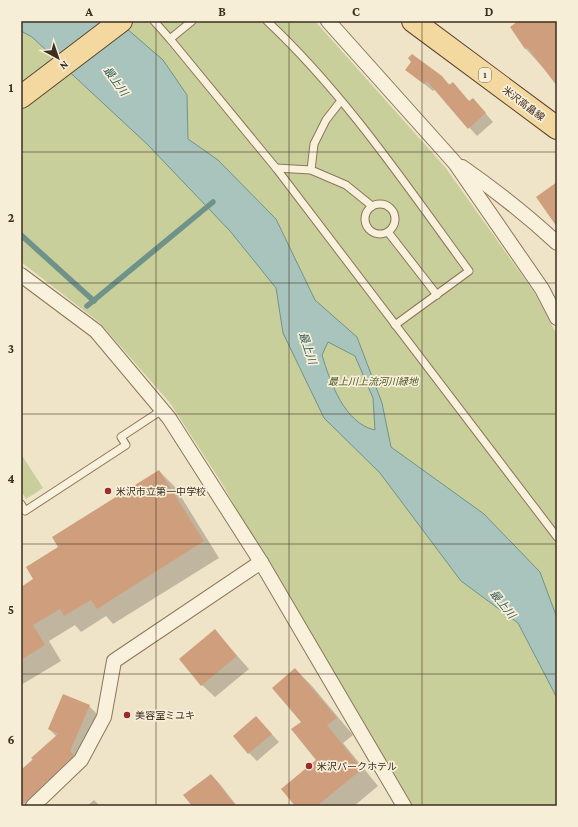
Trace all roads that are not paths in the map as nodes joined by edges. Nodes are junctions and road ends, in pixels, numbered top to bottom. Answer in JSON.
{"nodes":[{"id":1,"x":121,"y":21,"type":"edge"},
{"id":2,"x":154,"y":21,"type":"edge"},
{"id":3,"x":192,"y":21,"type":"edge"},
{"id":4,"x":267,"y":21,"type":"edge"},
{"id":5,"x":328,"y":21,"type":"edge"},
{"id":6,"x":413,"y":21,"type":"edge"},
{"id":7,"x":170,"y":39,"type":"junction"},
{"id":8,"x":21,"y":97,"type":"edge"},
{"id":9,"x":340,"y":102,"type":"junction"},
{"id":10,"x":557,"y":128,"type":"edge"},
{"id":11,"x":455,"y":163,"type":"junction"},
{"id":12,"x":276,"y":168,"type":"junction"},
{"id":13,"x":311,"y":170,"type":"junction"},
{"id":14,"x":372,"y":206,"type":"junction"},
{"id":15,"x":388,"y":232,"type":"junction"},
{"id":16,"x":557,"y":243,"type":"edge"},
{"id":17,"x":21,"y":276,"type":"edge"},
{"id":18,"x":437,"y":295,"type":"junction"},
{"id":19,"x":557,"y":318,"type":"edge"},
{"id":20,"x":395,"y":325,"type":"junction"},
{"id":21,"x":162,"y":410,"type":"junction"},
{"id":22,"x":21,"y":504,"type":"edge"},
{"id":23,"x":557,"y":537,"type":"edge"},
{"id":24,"x":261,"y":562,"type":"junction"},
{"id":25,"x":33,"y":806,"type":"edge"},
{"id":26,"x":404,"y":806,"type":"edge"}],
"edges":[{"from":1,"to":8,"type":"main road"},
{"from":2,"to":7,"type":"lane"},
{"from":3,"to":7,"type":"lane"},
{"from":4,"to":9,"type":"lane"},
{"from":5,"to":11,"type":"street"},
{"from":6,"to":10,"type":"main road","name":"米沢高畠線","number":"1"},
{"from":7,"to":12,"type":"lane"},
{"from":9,"to":13,"type":"lane"},
{"from":9,"to":18,"type":"lane"},
{"from":11,"to":16,"type":"street"},
{"from":11,"to":19,"type":"street"},
{"from":12,"to":13,"type":"lane"},
{"from":12,"to":20,"type":"lane"},
{"from":13,"to":14,"type":"lane"},
{"from":14,"to":15,"type":"lane"},
{"from":14,"to":15,"type":"lane"},
{"from":15,"to":18,"type":"lane"},
{"from":17,"to":21,"type":"street"},
{"from":18,"to":20,"type":"lane"},
{"from":20,"to":23,"type":"lane"},
{"from":21,"to":22,"type":"lane"},
{"from":21,"to":24,"type":"street"},
{"from":24,"to":25,"type":"street"},
{"from":24,"to":26,"type":"street"}]}
